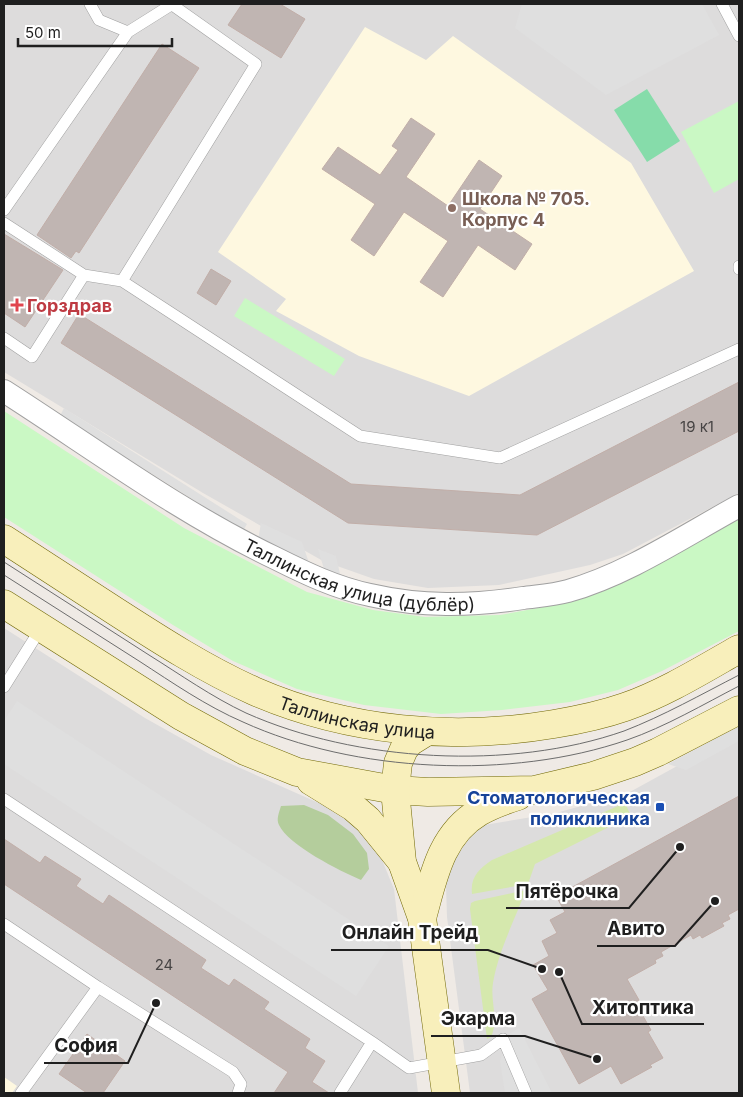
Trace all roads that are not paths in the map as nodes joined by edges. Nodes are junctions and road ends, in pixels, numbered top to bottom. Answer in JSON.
{"nodes":[{"id":1,"x":90,"y":4,"type":"edge"},
{"id":2,"x":171,"y":4,"type":"edge"},
{"id":3,"x":722,"y":4,"type":"edge"},
{"id":4,"x":128,"y":32,"type":"junction"},
{"id":5,"x":739,"y":36,"type":"edge"},
{"id":6,"x":4,"y":210,"type":"edge"},
{"id":7,"x":4,"y":222,"type":"edge"},
{"id":8,"x":84,"y":275,"type":"junction"},
{"id":9,"x":122,"y":281,"type":"junction"},
{"id":10,"x":4,"y":338,"type":"edge"},
{"id":11,"x":739,"y":349,"type":"edge"},
{"id":12,"x":4,"y":391,"type":"edge"},
{"id":13,"x":739,"y":506,"type":"edge"},
{"id":14,"x":4,"y":538,"type":"edge"},
{"id":15,"x":4,"y":604,"type":"edge"},
{"id":16,"x":41,"y":628,"type":"junction"},
{"id":17,"x":739,"y":649,"type":"edge"},
{"id":18,"x":4,"y":687,"type":"edge"},
{"id":19,"x":739,"y":710,"type":"edge"},
{"id":20,"x":426,"y":732,"type":"junction"},
{"id":21,"x":297,"y":772,"type":"junction"},
{"id":22,"x":395,"y":790,"type":"junction"},
{"id":23,"x":534,"y":790,"type":"junction"},
{"id":24,"x":4,"y":799,"type":"edge"},
{"id":25,"x":402,"y":862,"type":"junction"},
{"id":26,"x":422,"y":918,"type":"junction"},
{"id":27,"x":4,"y":924,"type":"edge"},
{"id":28,"x":98,"y":987,"type":"junction"},
{"id":29,"x":372,"y":1042,"type":"junction"},
{"id":30,"x":441,"y":1063,"type":"junction"},
{"id":31,"x":21,"y":1093,"type":"edge"},
{"id":32,"x":238,"y":1093,"type":"edge"},
{"id":33,"x":340,"y":1093,"type":"edge"},
{"id":34,"x":446,"y":1093,"type":"edge"},
{"id":35,"x":526,"y":1093,"type":"edge"}],
"edges":[{"from":1,"to":4,"type":"lane"},
{"from":2,"to":4,"type":"lane"},
{"from":2,"to":9,"type":"lane"},
{"from":3,"to":5,"type":"lane"},
{"from":4,"to":6,"type":"lane"},
{"from":7,"to":8,"type":"lane"},
{"from":8,"to":9,"type":"lane"},
{"from":8,"to":10,"type":"lane"},
{"from":9,"to":11,"type":"lane"},
{"from":12,"to":13,"type":"street","name":"Таллинская улица (дублёр)"},
{"from":14,"to":20,"type":"main road","name":"Таллинская улица"},
{"from":15,"to":16,"type":"main road"},
{"from":16,"to":18,"type":"lane"},
{"from":16,"to":21,"type":"main road"},
{"from":17,"to":20,"type":"main road","name":"Таллинская улица"},
{"from":19,"to":23,"type":"main road"},
{"from":20,"to":22,"type":"main road"},
{"from":21,"to":22,"type":"main road"},
{"from":21,"to":25,"type":"main road"},
{"from":22,"to":23,"type":"main road"},
{"from":22,"to":25,"type":"main road"},
{"from":23,"to":26,"type":"main road"},
{"from":24,"to":29,"type":"lane"},
{"from":25,"to":26,"type":"main road"},
{"from":26,"to":30,"type":"main road"},
{"from":27,"to":28,"type":"lane"},
{"from":28,"to":31,"type":"lane"},
{"from":28,"to":32,"type":"lane"},
{"from":29,"to":30,"type":"lane"},
{"from":29,"to":33,"type":"lane"},
{"from":30,"to":34,"type":"main road"},
{"from":30,"to":35,"type":"lane"}]}
